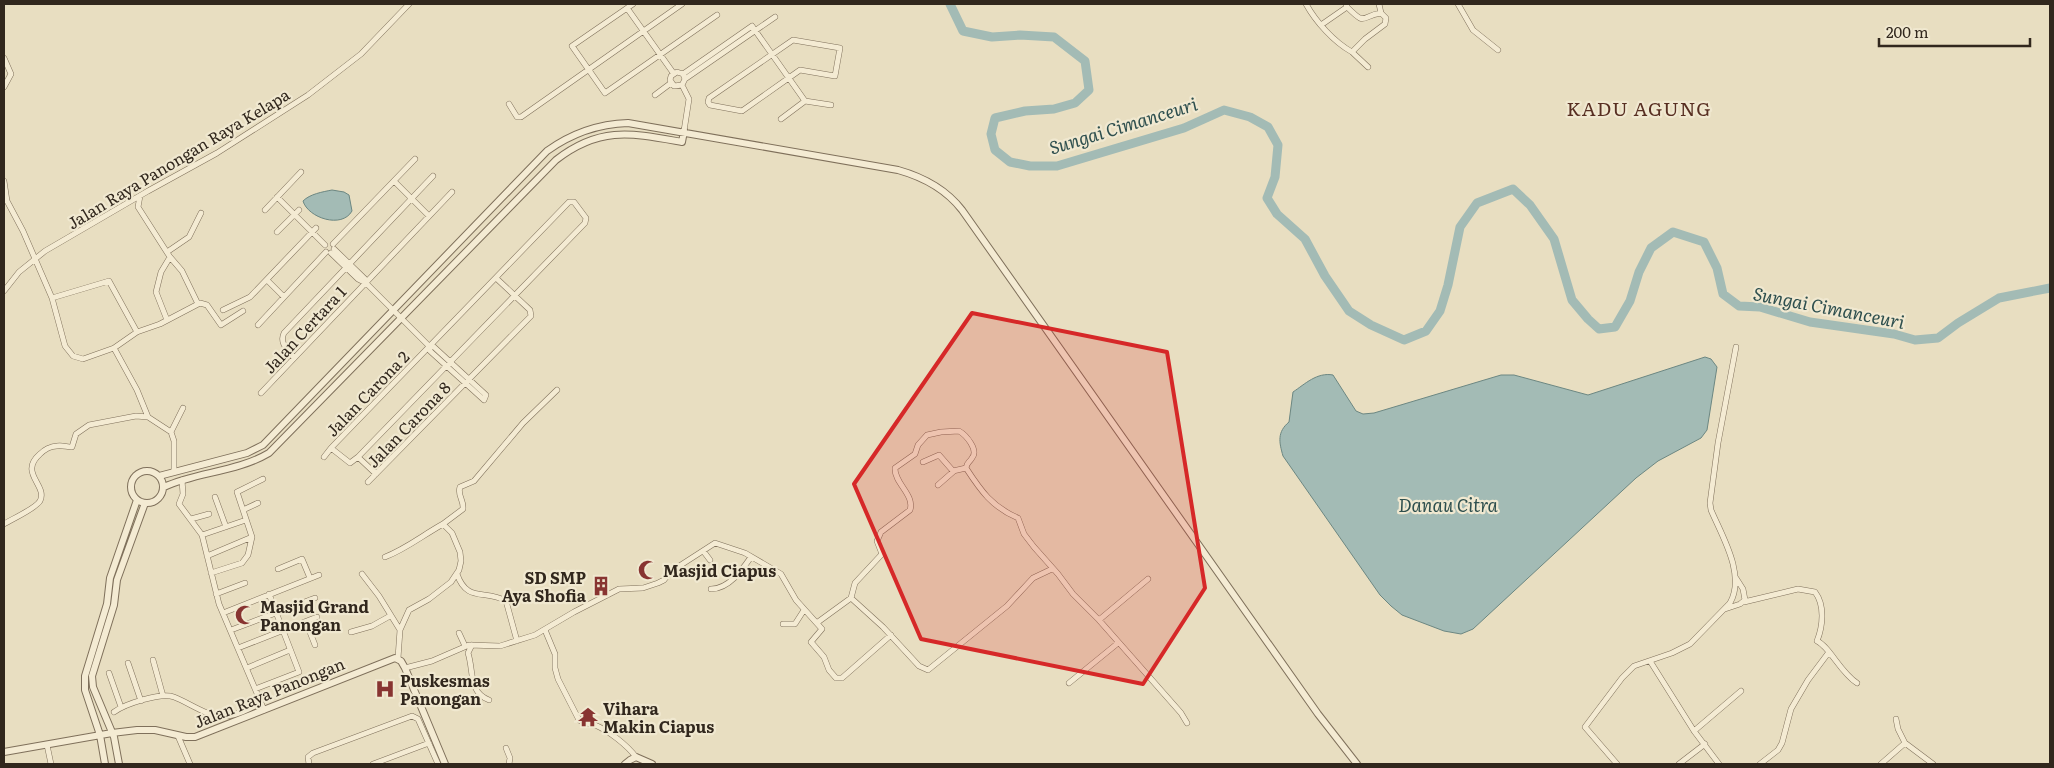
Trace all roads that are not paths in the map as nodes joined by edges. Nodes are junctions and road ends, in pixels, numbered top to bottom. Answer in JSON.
{"nodes":[{"id":1,"x":409,"y":4,"type":"edge"},
{"id":2,"x":633,"y":4,"type":"edge"},
{"id":3,"x":682,"y":4,"type":"edge"},
{"id":4,"x":1306,"y":4,"type":"edge"},
{"id":5,"x":1379,"y":4,"type":"edge"},
{"id":6,"x":1458,"y":4,"type":"edge"},
{"id":7,"x":1346,"y":5,"type":"edge"},
{"id":8,"x":627,"y":8,"type":"junction"},
{"id":9,"x":1381,"y":13,"type":"junction"},
{"id":10,"x":717,"y":16,"type":"dead end"},
{"id":11,"x":775,"y":17,"type":"dead end"},
{"id":12,"x":1321,"y":25,"type":"junction"},
{"id":13,"x":644,"y":31,"type":"junction"},
{"id":14,"x":756,"y":31,"type":"junction"},
{"id":15,"x":1498,"y":50,"type":"dead end"},
{"id":16,"x":1352,"y":52,"type":"junction"},
{"id":17,"x":772,"y":54,"type":"junction"},
{"id":18,"x":660,"y":55,"type":"junction"},
{"id":19,"x":4,"y":58,"type":"edge"},
{"id":20,"x":1368,"y":67,"type":"dead end"},
{"id":21,"x":589,"y":69,"type":"junction"},
{"id":22,"x":674,"y":74,"type":"junction"},
{"id":23,"x":789,"y":78,"type":"junction"},
{"id":24,"x":683,"y":80,"type":"junction"},
{"id":25,"x":671,"y":83,"type":"junction"},
{"id":26,"x":4,"y":87,"type":"edge"},
{"id":27,"x":655,"y":95,"type":"dead end"},
{"id":28,"x":805,"y":101,"type":"junction"},
{"id":29,"x":509,"y":104,"type":"dead end"},
{"id":30,"x":831,"y":105,"type":"dead end"},
{"id":31,"x":781,"y":119,"type":"dead end"},
{"id":32,"x":684,"y":132,"type":"junction"},
{"id":33,"x":415,"y":159,"type":"dead end"},
{"id":34,"x":301,"y":172,"type":"dead end"},
{"id":35,"x":433,"y":176,"type":"dead end"},
{"id":36,"x":4,"y":181,"type":"edge"},
{"id":37,"x":394,"y":181,"type":"junction"},
{"id":38,"x":452,"y":192,"type":"dead end"},
{"id":39,"x":140,"y":196,"type":"junction"},
{"id":40,"x":277,"y":197,"type":"junction"},
{"id":41,"x":412,"y":199,"type":"junction"},
{"id":42,"x":265,"y":210,"type":"dead end"},
{"id":43,"x":296,"y":212,"type":"junction"},
{"id":44,"x":200,"y":213,"type":"dead end"},
{"id":45,"x":429,"y":216,"type":"junction"},
{"id":46,"x":314,"y":230,"type":"junction"},
{"id":47,"x":277,"y":232,"type":"dead end"},
{"id":48,"x":330,"y":249,"type":"junction"},
{"id":49,"x":168,"y":255,"type":"junction"},
{"id":50,"x":34,"y":258,"type":"junction"},
{"id":51,"x":348,"y":266,"type":"junction"},
{"id":52,"x":496,"y":278,"type":"junction"},
{"id":53,"x":267,"y":280,"type":"junction"},
{"id":54,"x":366,"y":283,"type":"junction"},
{"id":55,"x":4,"y":291,"type":"edge"},
{"id":56,"x":284,"y":296,"type":"junction"},
{"id":57,"x":515,"y":296,"type":"junction"},
{"id":58,"x":52,"y":298,"type":"junction"},
{"id":59,"x":198,"y":304,"type":"junction"},
{"id":60,"x":223,"y":310,"type":"dead end"},
{"id":61,"x":243,"y":311,"type":"dead end"},
{"id":62,"x":392,"y":311,"type":"junction"},
{"id":63,"x":400,"y":318,"type":"junction"},
{"id":64,"x":167,"y":320,"type":"junction"},
{"id":65,"x":258,"y":325,"type":"dead end"},
{"id":66,"x":137,"y":332,"type":"junction"},
{"id":67,"x":429,"y":346,"type":"junction"},
{"id":68,"x":1736,"y":347,"type":"dead end"},
{"id":69,"x":114,"y":348,"type":"junction"},
{"id":70,"x":294,"y":358,"type":"junction"},
{"id":71,"x":448,"y":364,"type":"junction"},
{"id":72,"x":467,"y":381,"type":"junction"},
{"id":73,"x":557,"y":390,"type":"dead end"},
{"id":74,"x":262,"y":392,"type":"dead end"},
{"id":75,"x":479,"y":405,"type":"dead end"},
{"id":76,"x":183,"y":408,"type":"dead end"},
{"id":77,"x":148,"y":417,"type":"junction"},
{"id":78,"x":171,"y":432,"type":"junction"},
{"id":79,"x":331,"y":448,"type":"junction"},
{"id":80,"x":324,"y":457,"type":"dead end"},
{"id":81,"x":358,"y":457,"type":"junction"},
{"id":82,"x":923,"y":462,"type":"dead end"},
{"id":83,"x":966,"y":468,"type":"junction"},
{"id":84,"x":954,"y":471,"type":"junction"},
{"id":85,"x":174,"y":472,"type":"junction"},
{"id":86,"x":376,"y":474,"type":"junction"},
{"id":87,"x":159,"y":476,"type":"junction"},
{"id":88,"x":263,"y":479,"type":"dead end"},
{"id":89,"x":182,"y":480,"type":"junction"},
{"id":90,"x":368,"y":482,"type":"dead end"},
{"id":91,"x":938,"y":485,"type":"dead end"},
{"id":92,"x":164,"y":487,"type":"junction"},
{"id":93,"x":216,"y":497,"type":"dead end"},
{"id":94,"x":137,"y":500,"type":"junction"},
{"id":95,"x":145,"y":503,"type":"junction"},
{"id":96,"x":258,"y":503,"type":"dead end"},
{"id":97,"x":243,"y":510,"type":"junction"},
{"id":98,"x":209,"y":514,"type":"dead end"},
{"id":99,"x":191,"y":519,"type":"junction"},
{"id":100,"x":246,"y":520,"type":"junction"},
{"id":101,"x":4,"y":524,"type":"edge"},
{"id":102,"x":443,"y":524,"type":"junction"},
{"id":103,"x":226,"y":527,"type":"junction"},
{"id":104,"x":202,"y":535,"type":"junction"},
{"id":105,"x":252,"y":537,"type":"junction"},
{"id":106,"x":704,"y":552,"type":"junction"},
{"id":107,"x":206,"y":556,"type":"junction"},
{"id":108,"x":385,"y":557,"type":"dead end"},
{"id":109,"x":751,"y":557,"type":"junction"},
{"id":110,"x":710,"y":560,"type":"dead end"},
{"id":111,"x":278,"y":569,"type":"dead end"},
{"id":112,"x":1052,"y":569,"type":"junction"},
{"id":113,"x":211,"y":573,"type":"junction"},
{"id":114,"x":319,"y":574,"type":"dead end"},
{"id":115,"x":362,"y":574,"type":"dead end"},
{"id":116,"x":457,"y":574,"type":"junction"},
{"id":117,"x":310,"y":578,"type":"junction"},
{"id":118,"x":1736,"y":578,"type":"junction"},
{"id":119,"x":114,"y":579,"type":"junction"},
{"id":120,"x":1148,"y":579,"type":"dead end"},
{"id":121,"x":245,"y":583,"type":"dead end"},
{"id":122,"x":712,"y":589,"type":"dead end"},
{"id":123,"x":216,"y":594,"type":"junction"},
{"id":124,"x":269,"y":594,"type":"junction"},
{"id":125,"x":315,"y":598,"type":"dead end"},
{"id":126,"x":851,"y":598,"type":"junction"},
{"id":127,"x":1744,"y":602,"type":"junction"},
{"id":128,"x":804,"y":610,"type":"junction"},
{"id":129,"x":1722,"y":610,"type":"junction"},
{"id":130,"x":276,"y":612,"type":"junction"},
{"id":131,"x":223,"y":613,"type":"junction"},
{"id":132,"x":390,"y":616,"type":"junction"},
{"id":133,"x":317,"y":617,"type":"dead end"},
{"id":134,"x":1099,"y":620,"type":"junction"},
{"id":135,"x":306,"y":622,"type":"junction"},
{"id":136,"x":818,"y":622,"type":"junction"},
{"id":137,"x":783,"y":624,"type":"dead end"},
{"id":138,"x":231,"y":630,"type":"junction"},
{"id":139,"x":283,"y":630,"type":"junction"},
{"id":140,"x":400,"y":630,"type":"junction"},
{"id":141,"x":545,"y":630,"type":"junction"},
{"id":142,"x":352,"y":632,"type":"dead end"},
{"id":143,"x":459,"y":633,"type":"dead end"},
{"id":144,"x":891,"y":635,"type":"junction"},
{"id":145,"x":517,"y":641,"type":"junction"},
{"id":146,"x":1118,"y":643,"type":"junction"},
{"id":147,"x":472,"y":644,"type":"junction"},
{"id":148,"x":315,"y":645,"type":"dead end"},
{"id":149,"x":465,"y":646,"type":"junction"},
{"id":150,"x":238,"y":648,"type":"junction"},
{"id":151,"x":290,"y":650,"type":"junction"},
{"id":152,"x":1829,"y":652,"type":"junction"},
{"id":153,"x":398,"y":658,"type":"junction"},
{"id":154,"x":153,"y":660,"type":"dead end"},
{"id":155,"x":1650,"y":661,"type":"junction"},
{"id":156,"x":128,"y":663,"type":"dead end"},
{"id":157,"x":247,"y":668,"type":"junction"},
{"id":158,"x":405,"y":668,"type":"junction"},
{"id":159,"x":109,"y":672,"type":"dead end"},
{"id":160,"x":1069,"y":683,"type":"dead end"},
{"id":161,"x":1857,"y":683,"type":"dead end"},
{"id":162,"x":255,"y":689,"type":"junction"},
{"id":163,"x":1741,"y":691,"type":"dead end"},
{"id":164,"x":163,"y":696,"type":"junction"},
{"id":165,"x":489,"y":700,"type":"dead end"},
{"id":166,"x":141,"y":702,"type":"junction"},
{"id":167,"x":261,"y":703,"type":"junction"},
{"id":168,"x":121,"y":707,"type":"junction"},
{"id":169,"x":264,"y":710,"type":"junction"},
{"id":170,"x":114,"y":712,"type":"dead end"},
{"id":171,"x":1896,"y":719,"type":"dead end"},
{"id":172,"x":1187,"y":723,"type":"dead end"},
{"id":173,"x":1694,"y":731,"type":"junction"},
{"id":174,"x":112,"y":732,"type":"junction"},
{"id":175,"x":100,"y":735,"type":"junction"},
{"id":176,"x":178,"y":736,"type":"junction"},
{"id":177,"x":429,"y":743,"type":"junction"},
{"id":178,"x":1905,"y":743,"type":"junction"},
{"id":179,"x":1705,"y":744,"type":"junction"},
{"id":180,"x":47,"y":745,"type":"junction"},
{"id":181,"x":506,"y":748,"type":"dead end"},
{"id":182,"x":4,"y":752,"type":"edge"},
{"id":183,"x":636,"y":757,"type":"junction"},
{"id":184,"x":52,"y":764,"type":"edge"},
{"id":185,"x":105,"y":764,"type":"edge"},
{"id":186,"x":119,"y":764,"type":"edge"},
{"id":187,"x":190,"y":764,"type":"edge"},
{"id":188,"x":309,"y":764,"type":"edge"},
{"id":189,"x":373,"y":764,"type":"edge"},
{"id":190,"x":438,"y":764,"type":"edge"},
{"id":191,"x":445,"y":764,"type":"edge"},
{"id":192,"x":509,"y":764,"type":"edge"},
{"id":193,"x":625,"y":764,"type":"edge"},
{"id":194,"x":652,"y":764,"type":"edge"},
{"id":195,"x":1357,"y":764,"type":"edge"},
{"id":196,"x":1617,"y":764,"type":"edge"},
{"id":197,"x":1679,"y":764,"type":"edge"},
{"id":198,"x":1719,"y":764,"type":"edge"},
{"id":199,"x":1760,"y":764,"type":"edge"},
{"id":200,"x":1881,"y":764,"type":"edge"},
{"id":201,"x":1934,"y":764,"type":"edge"}],
"edges":[{"from":1,"to":39,"type":"street","name":"Jalan Raya Panongan Raya Kelapa"},
{"from":2,"to":8,"type":"street"},
{"from":3,"to":13,"type":"street"},
{"from":4,"to":12,"type":"street"},
{"from":5,"to":9,"type":"street"},
{"from":6,"to":15,"type":"street"},
{"from":7,"to":9,"type":"street"},
{"from":7,"to":12,"type":"street"},
{"from":8,"to":13,"type":"street"},
{"from":8,"to":21,"type":"street"},
{"from":9,"to":16,"type":"street"},
{"from":10,"to":18,"type":"street"},
{"from":11,"to":14,"type":"street"},
{"from":12,"to":16,"type":"street"},
{"from":13,"to":18,"type":"street"},
{"from":13,"to":21,"type":"street"},
{"from":14,"to":17,"type":"street"},
{"from":14,"to":24,"type":"street"},
{"from":16,"to":20,"type":"street"},
{"from":17,"to":23,"type":"street"},
{"from":17,"to":23,"type":"street"},
{"from":17,"to":23,"type":"street"},
{"from":18,"to":21,"type":"street"},
{"from":18,"to":22,"type":"street"},
{"from":19,"to":26,"type":"street"},
{"from":21,"to":29,"type":"street"},
{"from":22,"to":24,"type":"street"},
{"from":22,"to":25,"type":"street"},
{"from":23,"to":28,"type":"street"},
{"from":24,"to":25,"type":"street"},
{"from":24,"to":32,"type":"street"},
{"from":25,"to":27,"type":"street"},
{"from":28,"to":30,"type":"street"},
{"from":28,"to":31,"type":"street"},
{"from":32,"to":62,"type":"street"},
{"from":32,"to":63,"type":"street"},
{"from":32,"to":195,"type":"street"},
{"from":33,"to":37,"type":"street"},
{"from":34,"to":40,"type":"street"},
{"from":35,"to":41,"type":"street"},
{"from":36,"to":50,"type":"street"},
{"from":37,"to":41,"type":"street"},
{"from":37,"to":48,"type":"street"},
{"from":38,"to":45,"type":"street","name":"Jalan Certara 1"},
{"from":39,"to":49,"type":"street"},
{"from":39,"to":50,"type":"street","name":"Jalan Raya Panongan Raya Kelapa"},
{"from":40,"to":42,"type":"street"},
{"from":40,"to":43,"type":"street"},
{"from":41,"to":45,"type":"street"},
{"from":41,"to":51,"type":"street"},
{"from":43,"to":46,"type":"street"},
{"from":43,"to":47,"type":"street"},
{"from":44,"to":49,"type":"street"},
{"from":45,"to":54,"type":"street","name":"Jalan Certara 1"},
{"from":46,"to":48,"type":"street"},
{"from":46,"to":53,"type":"street"},
{"from":48,"to":51,"type":"street"},
{"from":48,"to":56,"type":"street"},
{"from":49,"to":59,"type":"street"},
{"from":49,"to":64,"type":"street"},
{"from":50,"to":55,"type":"street","name":"Jalan Raya Panongan Raya Kelapa"},
{"from":50,"to":58,"type":"street"},
{"from":51,"to":54,"type":"street"},
{"from":51,"to":70,"type":"street"},
{"from":52,"to":57,"type":"street"},
{"from":52,"to":57,"type":"street","name":"Jalan Carona 2"},
{"from":52,"to":67,"type":"street","name":"Jalan Carona 2"},
{"from":53,"to":56,"type":"street"},
{"from":53,"to":60,"type":"street"},
{"from":54,"to":62,"type":"street"},
{"from":54,"to":70,"type":"street","name":"Jalan Certara 1"},
{"from":56,"to":65,"type":"street"},
{"from":57,"to":71,"type":"street"},
{"from":57,"to":72,"type":"street","name":"Jalan Carona 8"},
{"from":58,"to":66,"type":"street"},
{"from":58,"to":69,"type":"street"},
{"from":59,"to":61,"type":"street"},
{"from":59,"to":64,"type":"street"},
{"from":62,"to":63,"type":"street"},
{"from":62,"to":85,"type":"street"},
{"from":63,"to":67,"type":"street"},
{"from":63,"to":89,"type":"street"},
{"from":64,"to":66,"type":"street"},
{"from":66,"to":69,"type":"street"},
{"from":67,"to":71,"type":"street"},
{"from":67,"to":79,"type":"street","name":"Jalan Carona 2"},
{"from":68,"to":118,"type":"street"},
{"from":69,"to":77,"type":"street"},
{"from":70,"to":74,"type":"street","name":"Jalan Certara 1"},
{"from":71,"to":72,"type":"street"},
{"from":71,"to":81,"type":"street"},
{"from":72,"to":75,"type":"street"},
{"from":72,"to":86,"type":"street","name":"Jalan Carona 8"},
{"from":73,"to":102,"type":"street"},
{"from":76,"to":78,"type":"street"},
{"from":77,"to":78,"type":"street"},
{"from":77,"to":101,"type":"street"},
{"from":78,"to":85,"type":"street"},
{"from":79,"to":80,"type":"street","name":"Jalan Carona 2"},
{"from":79,"to":81,"type":"street"},
{"from":81,"to":86,"type":"street"},
{"from":82,"to":84,"type":"street"},
{"from":83,"to":84,"type":"street"},
{"from":83,"to":112,"type":"street"},
{"from":83,"to":126,"type":"street"},
{"from":84,"to":91,"type":"street"},
{"from":85,"to":87,"type":"street"},
{"from":86,"to":90,"type":"street","name":"Jalan Carona 8"},
{"from":87,"to":92,"type":"street"},
{"from":87,"to":94,"type":"street"},
{"from":88,"to":97,"type":"street"},
{"from":89,"to":92,"type":"street"},
{"from":89,"to":99,"type":"street"},
{"from":92,"to":95,"type":"street"},
{"from":93,"to":103,"type":"street"},
{"from":94,"to":95,"type":"street"},
{"from":94,"to":119,"type":"street"},
{"from":95,"to":119,"type":"street"},
{"from":96,"to":97,"type":"street"},
{"from":97,"to":100,"type":"street"},
{"from":98,"to":99,"type":"street"},
{"from":99,"to":104,"type":"street"},
{"from":100,"to":103,"type":"street"},
{"from":100,"to":105,"type":"street"},
{"from":102,"to":108,"type":"street"},
{"from":102,"to":116,"type":"street"},
{"from":103,"to":104,"type":"street"},
{"from":104,"to":107,"type":"street"},
{"from":105,"to":107,"type":"street"},
{"from":105,"to":113,"type":"street"},
{"from":106,"to":109,"type":"street"},
{"from":106,"to":110,"type":"street"},
{"from":106,"to":141,"type":"street"},
{"from":107,"to":113,"type":"street"},
{"from":109,"to":122,"type":"street"},
{"from":109,"to":128,"type":"street"},
{"from":111,"to":117,"type":"street"},
{"from":112,"to":134,"type":"street"},
{"from":112,"to":144,"type":"street"},
{"from":113,"to":123,"type":"street"},
{"from":114,"to":117,"type":"street"},
{"from":115,"to":132,"type":"street"},
{"from":116,"to":140,"type":"street"},
{"from":116,"to":145,"type":"street"},
{"from":117,"to":124,"type":"street"},
{"from":118,"to":127,"type":"street"},
{"from":118,"to":129,"type":"street"},
{"from":119,"to":174,"type":"street"},
{"from":119,"to":175,"type":"street"},
{"from":120,"to":134,"type":"street"},
{"from":121,"to":123,"type":"street"},
{"from":123,"to":131,"type":"street"},
{"from":124,"to":130,"type":"street"},
{"from":124,"to":131,"type":"street"},
{"from":125,"to":130,"type":"street"},
{"from":126,"to":136,"type":"street"},
{"from":126,"to":144,"type":"street"},
{"from":127,"to":129,"type":"street"},
{"from":127,"to":152,"type":"street"},
{"from":128,"to":136,"type":"street"},
{"from":128,"to":137,"type":"street"},
{"from":129,"to":155,"type":"street"},
{"from":130,"to":138,"type":"street"},
{"from":130,"to":139,"type":"street"},
{"from":131,"to":138,"type":"street"},
{"from":132,"to":140,"type":"street"},
{"from":132,"to":142,"type":"street"},
{"from":133,"to":135,"type":"street"},
{"from":134,"to":146,"type":"street"},
{"from":135,"to":139,"type":"street"},
{"from":135,"to":148,"type":"street"},
{"from":136,"to":144,"type":"street"},
{"from":138,"to":150,"type":"street"},
{"from":139,"to":150,"type":"street"},
{"from":139,"to":151,"type":"street"},
{"from":140,"to":153,"type":"street"},
{"from":141,"to":145,"type":"street"},
{"from":141,"to":183,"type":"street"},
{"from":143,"to":149,"type":"street"},
{"from":145,"to":147,"type":"street"},
{"from":146,"to":160,"type":"street"},
{"from":146,"to":172,"type":"street"},
{"from":147,"to":149,"type":"street"},
{"from":147,"to":165,"type":"street"},
{"from":149,"to":158,"type":"street"},
{"from":150,"to":157,"type":"street"},
{"from":151,"to":157,"type":"street"},
{"from":151,"to":162,"type":"street"},
{"from":152,"to":161,"type":"street"},
{"from":152,"to":199,"type":"street"},
{"from":153,"to":158,"type":"street"},
{"from":153,"to":169,"type":"street","name":"Jalan Raya Panongan"},
{"from":154,"to":164,"type":"street"},
{"from":155,"to":173,"type":"street"},
{"from":155,"to":196,"type":"street"},
{"from":156,"to":166,"type":"street"},
{"from":157,"to":162,"type":"street"},
{"from":158,"to":191,"type":"street"},
{"from":159,"to":168,"type":"street"},
{"from":162,"to":167,"type":"street"},
{"from":163,"to":173,"type":"street"},
{"from":164,"to":166,"type":"street"},
{"from":164,"to":167,"type":"street"},
{"from":166,"to":168,"type":"street"},
{"from":167,"to":169,"type":"street"},
{"from":168,"to":170,"type":"street"},
{"from":169,"to":176,"type":"street","name":"Jalan Raya Panongan"},
{"from":171,"to":178,"type":"street"},
{"from":173,"to":179,"type":"street"},
{"from":174,"to":175,"type":"street","name":"Jalan Raya Panongan"},
{"from":174,"to":176,"type":"street","name":"Jalan Raya Panongan"},
{"from":174,"to":186,"type":"street"},
{"from":175,"to":180,"type":"street","name":"Jalan Raya Panongan"},
{"from":175,"to":185,"type":"street"},
{"from":176,"to":187,"type":"street"},
{"from":177,"to":188,"type":"street"},
{"from":177,"to":189,"type":"street"},
{"from":177,"to":190,"type":"street"},
{"from":178,"to":200,"type":"street"},
{"from":178,"to":201,"type":"street"},
{"from":179,"to":197,"type":"street"},
{"from":179,"to":198,"type":"street"},
{"from":180,"to":182,"type":"street","name":"Jalan Raya Panongan"},
{"from":180,"to":184,"type":"street"},
{"from":181,"to":192,"type":"street"},
{"from":183,"to":193,"type":"street"},
{"from":183,"to":194,"type":"street"}]}
